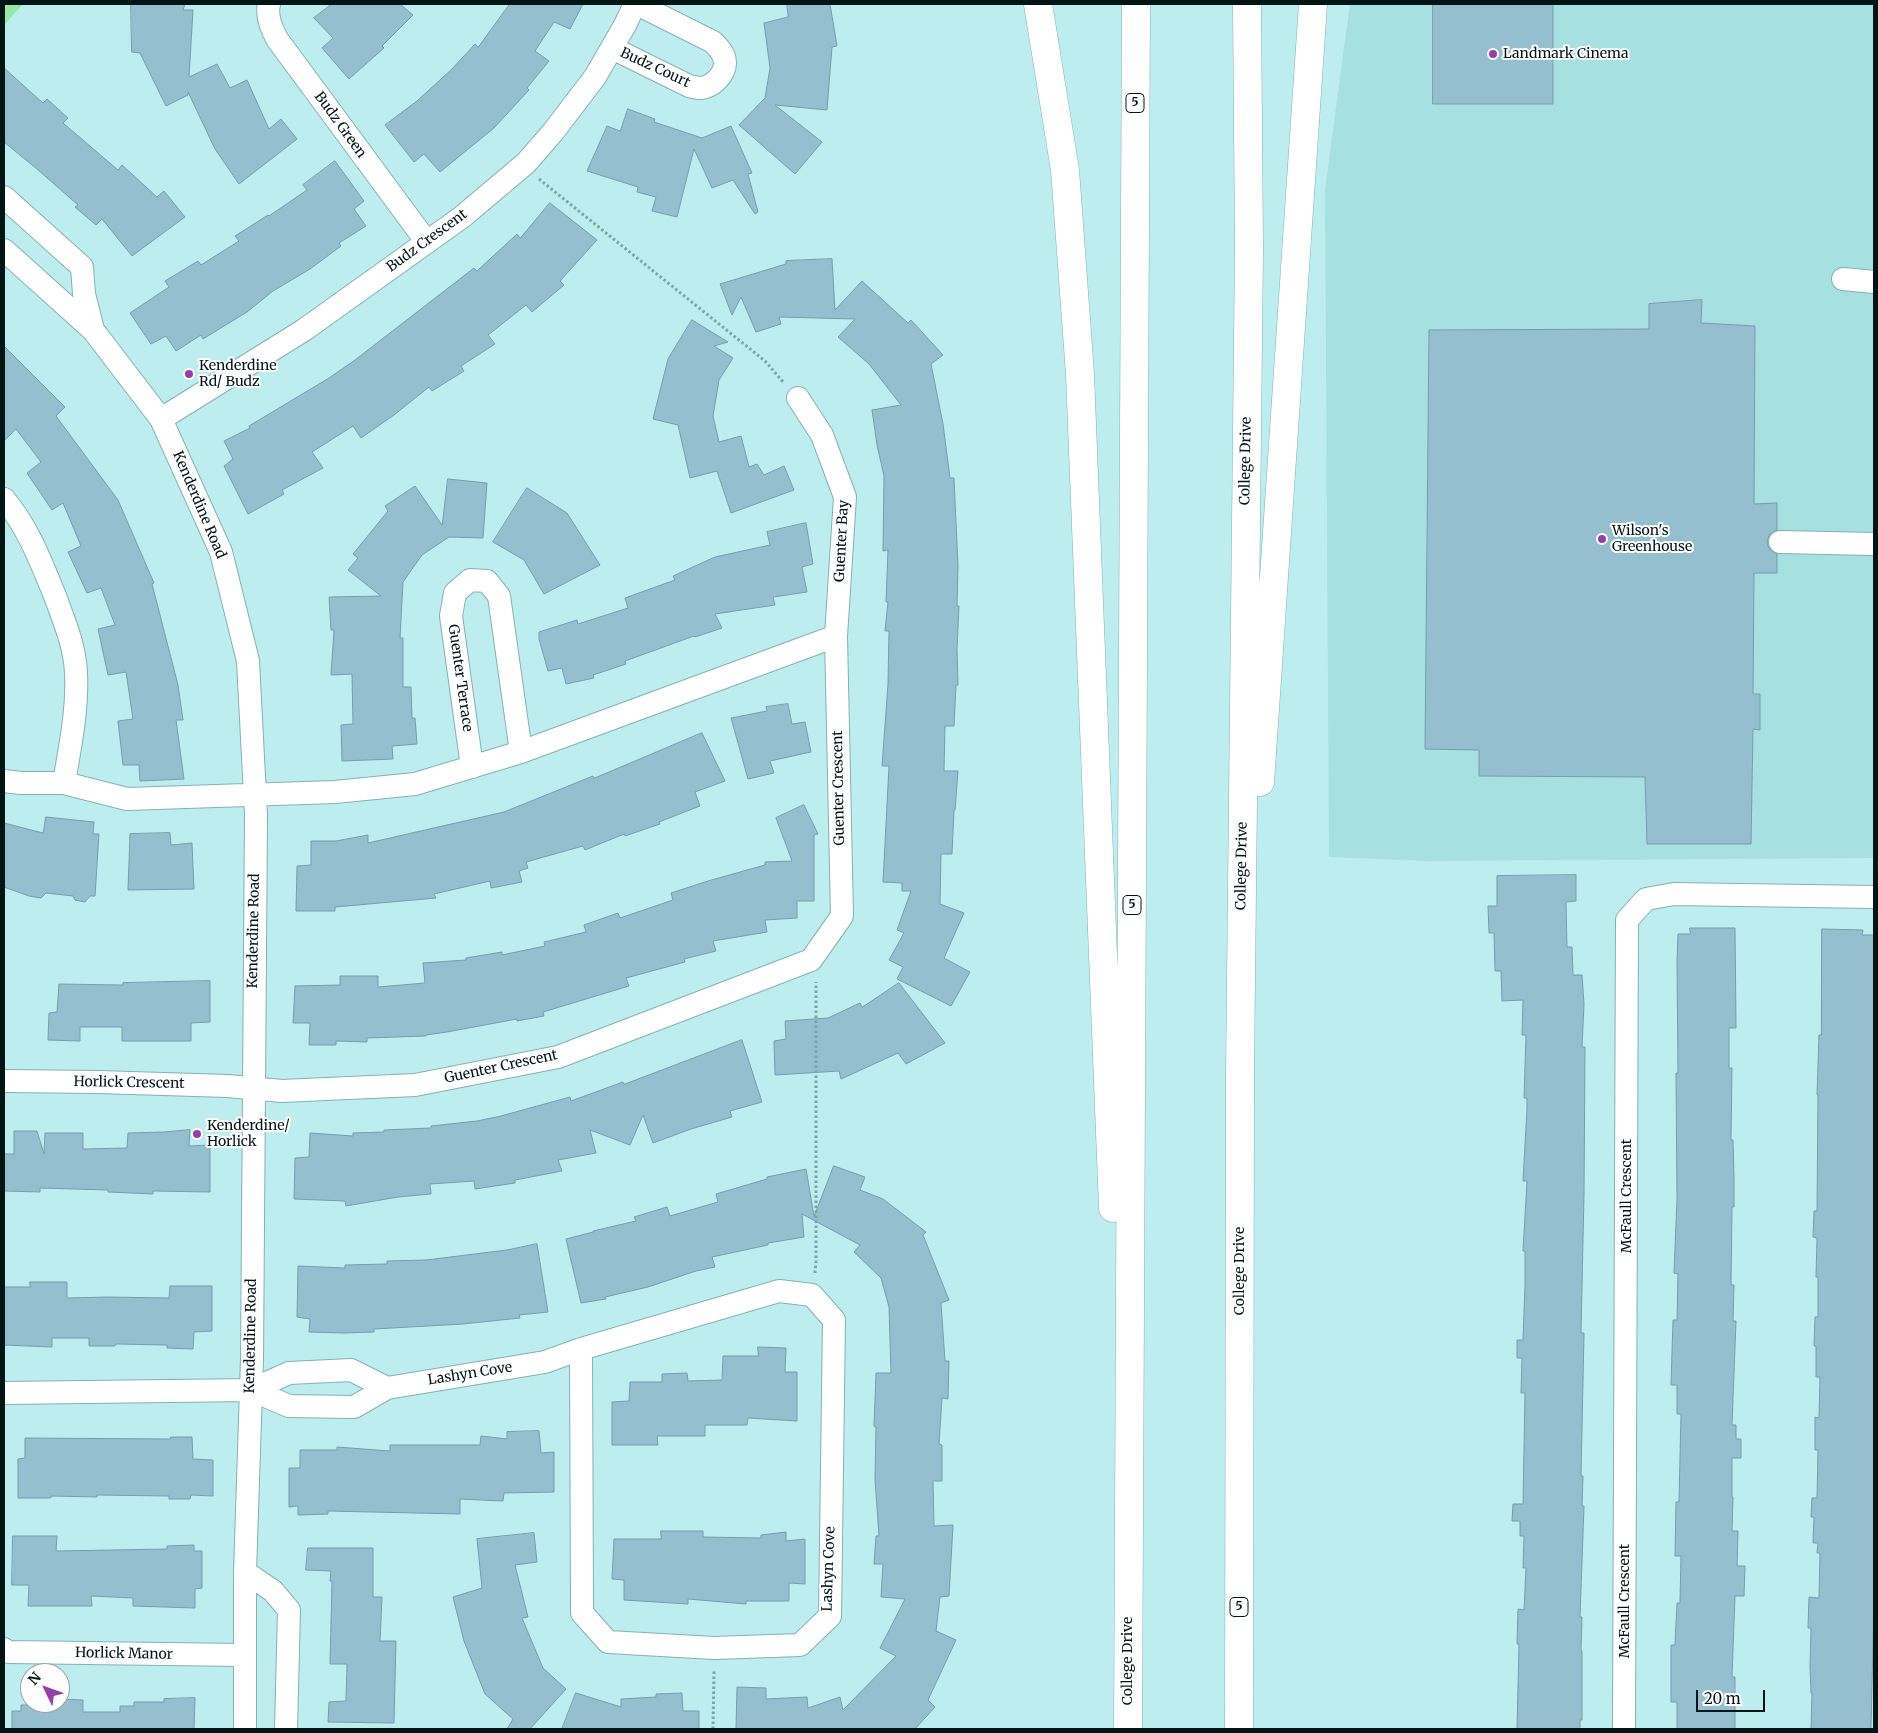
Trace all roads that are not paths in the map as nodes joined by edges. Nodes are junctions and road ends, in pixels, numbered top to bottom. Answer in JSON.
{"nodes":[{"id":1,"x":269,"y":4,"type":"edge"},
{"id":2,"x":636,"y":4,"type":"edge"},
{"id":3,"x":1038,"y":4,"type":"edge"},
{"id":4,"x":1136,"y":4,"type":"edge"},
{"id":5,"x":1247,"y":4,"type":"edge"},
{"id":6,"x":1313,"y":4,"type":"edge"},
{"id":7,"x":612,"y":48,"type":"junction"},
{"id":8,"x":4,"y":197,"type":"edge"},
{"id":9,"x":426,"y":241,"type":"junction"},
{"id":10,"x":4,"y":250,"type":"edge"},
{"id":11,"x":1843,"y":279,"type":"dead end"},
{"id":12,"x":1874,"y":282,"type":"edge"},
{"id":13,"x":93,"y":330,"type":"junction"},
{"id":14,"x":798,"y":398,"type":"dead end"},
{"id":15,"x":161,"y":419,"type":"junction"},
{"id":16,"x":4,"y":499,"type":"edge"},
{"id":17,"x":1780,"y":542,"type":"dead end"},
{"id":18,"x":1874,"y":544,"type":"edge"},
{"id":19,"x":836,"y":636,"type":"junction"},
{"id":20,"x":521,"y":752,"type":"junction"},
{"id":21,"x":472,"y":767,"type":"junction"},
{"id":22,"x":4,"y":781,"type":"edge"},
{"id":23,"x":64,"y":783,"type":"junction"},
{"id":24,"x":256,"y":795,"type":"junction"},
{"id":25,"x":1874,"y":897,"type":"edge"},
{"id":26,"x":1240,"y":1073,"type":"junction"},
{"id":27,"x":4,"y":1081,"type":"edge"},
{"id":28,"x":255,"y":1089,"type":"junction"},
{"id":29,"x":580,"y":1349,"type":"junction"},
{"id":30,"x":387,"y":1388,"type":"junction"},
{"id":31,"x":251,"y":1390,"type":"junction"},
{"id":32,"x":4,"y":1393,"type":"edge"},
{"id":33,"x":245,"y":1572,"type":"junction"},
{"id":34,"x":1129,"y":1607,"type":"junction"},
{"id":35,"x":4,"y":1649,"type":"edge"},
{"id":36,"x":244,"y":1655,"type":"junction"},
{"id":37,"x":245,"y":1729,"type":"edge"},
{"id":38,"x":286,"y":1729,"type":"edge"},
{"id":39,"x":1128,"y":1729,"type":"edge"},
{"id":40,"x":1239,"y":1729,"type":"edge"},
{"id":41,"x":1624,"y":1729,"type":"edge"}],
"edges":[{"from":1,"to":9,"type":"street","name":"Budz Green"},
{"from":2,"to":7,"type":"street","name":"Budz Crescent"},
{"from":2,"to":7,"type":"street","name":"Budz Court"},
{"from":3,"to":34,"type":"highway"},
{"from":4,"to":34,"type":"highway","name":"College Drive","number":"5"},
{"from":5,"to":26,"type":"highway","name":"College Drive","number":"5"},
{"from":6,"to":26,"type":"highway"},
{"from":7,"to":9,"type":"street","name":"Budz Crescent"},
{"from":8,"to":13,"type":"street","name":"Kenderdine Road"},
{"from":9,"to":15,"type":"street","name":"Budz Crescent"},
{"from":10,"to":13,"type":"street","name":"Kenderdine Road"},
{"from":11,"to":12,"type":"street"},
{"from":13,"to":15,"type":"street","name":"Kenderdine Road"},
{"from":14,"to":19,"type":"street","name":"Guenter Bay"},
{"from":15,"to":24,"type":"street","name":"Kenderdine Road"},
{"from":16,"to":23,"type":"street"},
{"from":17,"to":18,"type":"street"},
{"from":19,"to":20,"type":"street"},
{"from":19,"to":28,"type":"street","name":"Guenter Crescent"},
{"from":20,"to":21,"type":"street"},
{"from":20,"to":21,"type":"street","name":"Guenter Terrace"},
{"from":21,"to":24,"type":"street"},
{"from":22,"to":23,"type":"street"},
{"from":23,"to":24,"type":"street"},
{"from":24,"to":28,"type":"street","name":"Kenderdine Road"},
{"from":25,"to":41,"type":"street","name":"McFaull Crescent"},
{"from":26,"to":40,"type":"highway","name":"College Drive","number":"5"},
{"from":27,"to":28,"type":"street","name":"Horlick Crescent"},
{"from":28,"to":31,"type":"street","name":"Kenderdine Road"},
{"from":29,"to":29,"type":"street","name":"Lashyn Cove"},
{"from":29,"to":30,"type":"street","name":"Lashyn Cove"},
{"from":30,"to":31,"type":"street"},
{"from":30,"to":31,"type":"street","name":"Lashyn Cove"},
{"from":31,"to":32,"type":"street"},
{"from":31,"to":33,"type":"street","name":"Kenderdine Road"},
{"from":33,"to":36,"type":"street","name":"Kenderdine Road"},
{"from":33,"to":38,"type":"street"},
{"from":34,"to":39,"type":"highway","name":"College Drive","number":"5"},
{"from":35,"to":36,"type":"street","name":"Horlick Manor"},
{"from":36,"to":37,"type":"street","name":"Kenderdine Road"}]}
